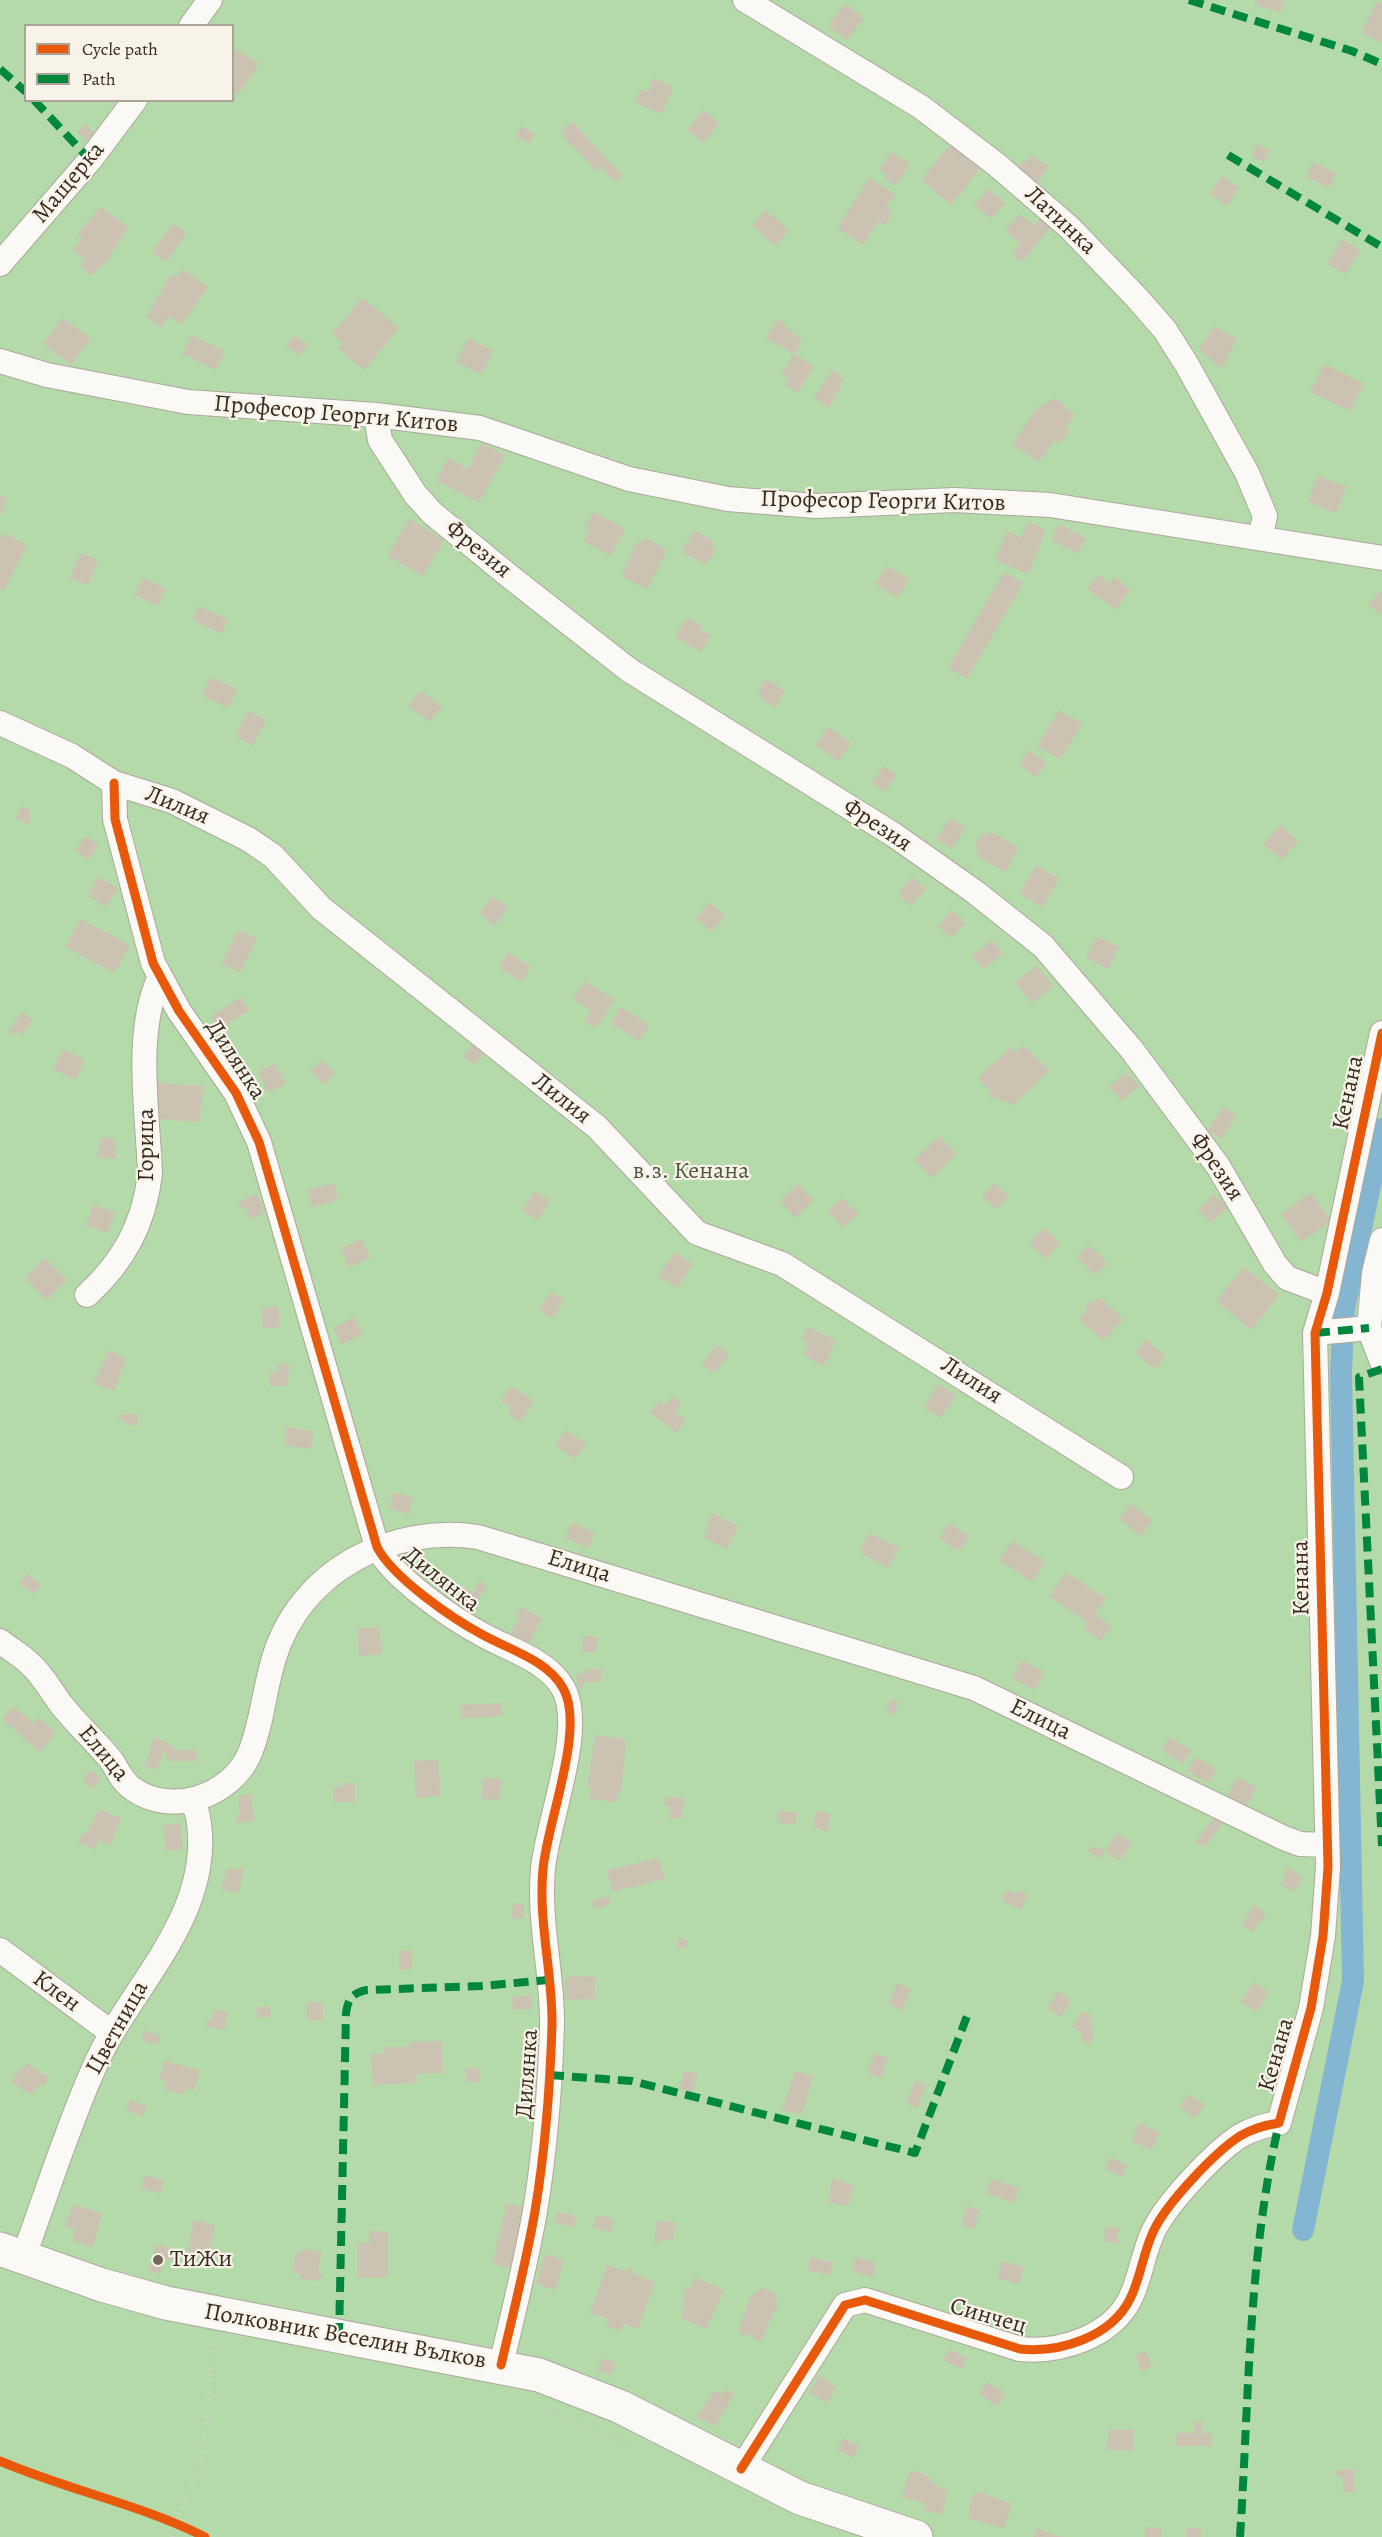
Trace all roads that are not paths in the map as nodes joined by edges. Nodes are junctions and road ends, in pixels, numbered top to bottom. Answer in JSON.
{"nodes":[{"id":1,"x":210,"y":0,"type":"edge"},
{"id":2,"x":745,"y":0,"type":"edge"},
{"id":3,"x":192,"y":24,"type":"edge"},
{"id":4,"x":134,"y":102,"type":"edge"},
{"id":5,"x":0,"y":264,"type":"edge"},
{"id":6,"x":0,"y":360,"type":"edge"},
{"id":7,"x":376,"y":415,"type":"junction"},
{"id":8,"x":1260,"y":538,"type":"junction"},
{"id":9,"x":1382,"y":558,"type":"edge"},
{"id":10,"x":0,"y":723,"type":"edge"},
{"id":11,"x":114,"y":783,"type":"junction"},
{"id":12,"x":159,"y":979,"type":"junction"},
{"id":13,"x":1382,"y":1033,"type":"edge"},
{"id":14,"x":1382,"y":1240,"type":"edge"},
{"id":15,"x":1327,"y":1293,"type":"junction"},
{"id":16,"x":87,"y":1295,"type":"dead end"},
{"id":17,"x":1370,"y":1328,"type":"junction"},
{"id":18,"x":1315,"y":1333,"type":"junction"},
{"id":19,"x":1382,"y":1362,"type":"edge"},
{"id":20,"x":1121,"y":1477,"type":"dead end"},
{"id":21,"x":377,"y":1547,"type":"junction"},
{"id":22,"x":0,"y":1641,"type":"edge"},
{"id":23,"x":190,"y":1800,"type":"junction"},
{"id":24,"x":1327,"y":1845,"type":"junction"},
{"id":25,"x":0,"y":1950,"type":"edge"},
{"id":26,"x":112,"y":2033,"type":"junction"},
{"id":27,"x":1278,"y":2123,"type":"joint"},
{"id":28,"x":11,"y":2254,"type":"edge"},
{"id":29,"x":501,"y":2365,"type":"junction"},
{"id":30,"x":741,"y":2469,"type":"junction"},
{"id":31,"x":916,"y":2537,"type":"edge"}],
"edges":[{"from":1,"to":3,"type":"street"},
{"from":2,"to":8,"type":"street","name":"Латинка"},
{"from":4,"to":5,"type":"street","name":"Мащерка"},
{"from":6,"to":7,"type":"street","name":"Професор Георги Китов"},
{"from":7,"to":8,"type":"street","name":"Професор Георги Китов"},
{"from":7,"to":15,"type":"street","name":"Фрезия"},
{"from":8,"to":9,"type":"street","name":"Професор Георги Китов"},
{"from":10,"to":11,"type":"street","name":"Лилия"},
{"from":11,"to":12,"type":"street","name":"Дилянка"},
{"from":11,"to":20,"type":"street","name":"Лилия"},
{"from":12,"to":16,"type":"street","name":"Горица"},
{"from":12,"to":21,"type":"street","name":"Дилянка"},
{"from":13,"to":15,"type":"street","name":"Кенана"},
{"from":14,"to":17,"type":"street"},
{"from":15,"to":18,"type":"street","name":"Кенана"},
{"from":17,"to":18,"type":"street"},
{"from":17,"to":19,"type":"street"},
{"from":18,"to":24,"type":"street","name":"Кенана"},
{"from":21,"to":23,"type":"street","name":"Елица"},
{"from":21,"to":24,"type":"street","name":"Елица"},
{"from":21,"to":29,"type":"street","name":"Дилянка"},
{"from":22,"to":23,"type":"street","name":"Елица"},
{"from":23,"to":26,"type":"street","name":"Цветница"},
{"from":24,"to":27,"type":"street","name":"Кенана"},
{"from":25,"to":26,"type":"street","name":"Клен"},
{"from":26,"to":28,"type":"street","name":"Цветница"},
{"from":27,"to":30,"type":"street","name":"Синчец"},
{"from":28,"to":29,"type":"main road","name":"Полковник Веселин Вълков"},
{"from":29,"to":30,"type":"main road","name":"Полковник Веселин Вълков"},
{"from":30,"to":31,"type":"main road","name":"Полковник Веселин Вълков"}]}
